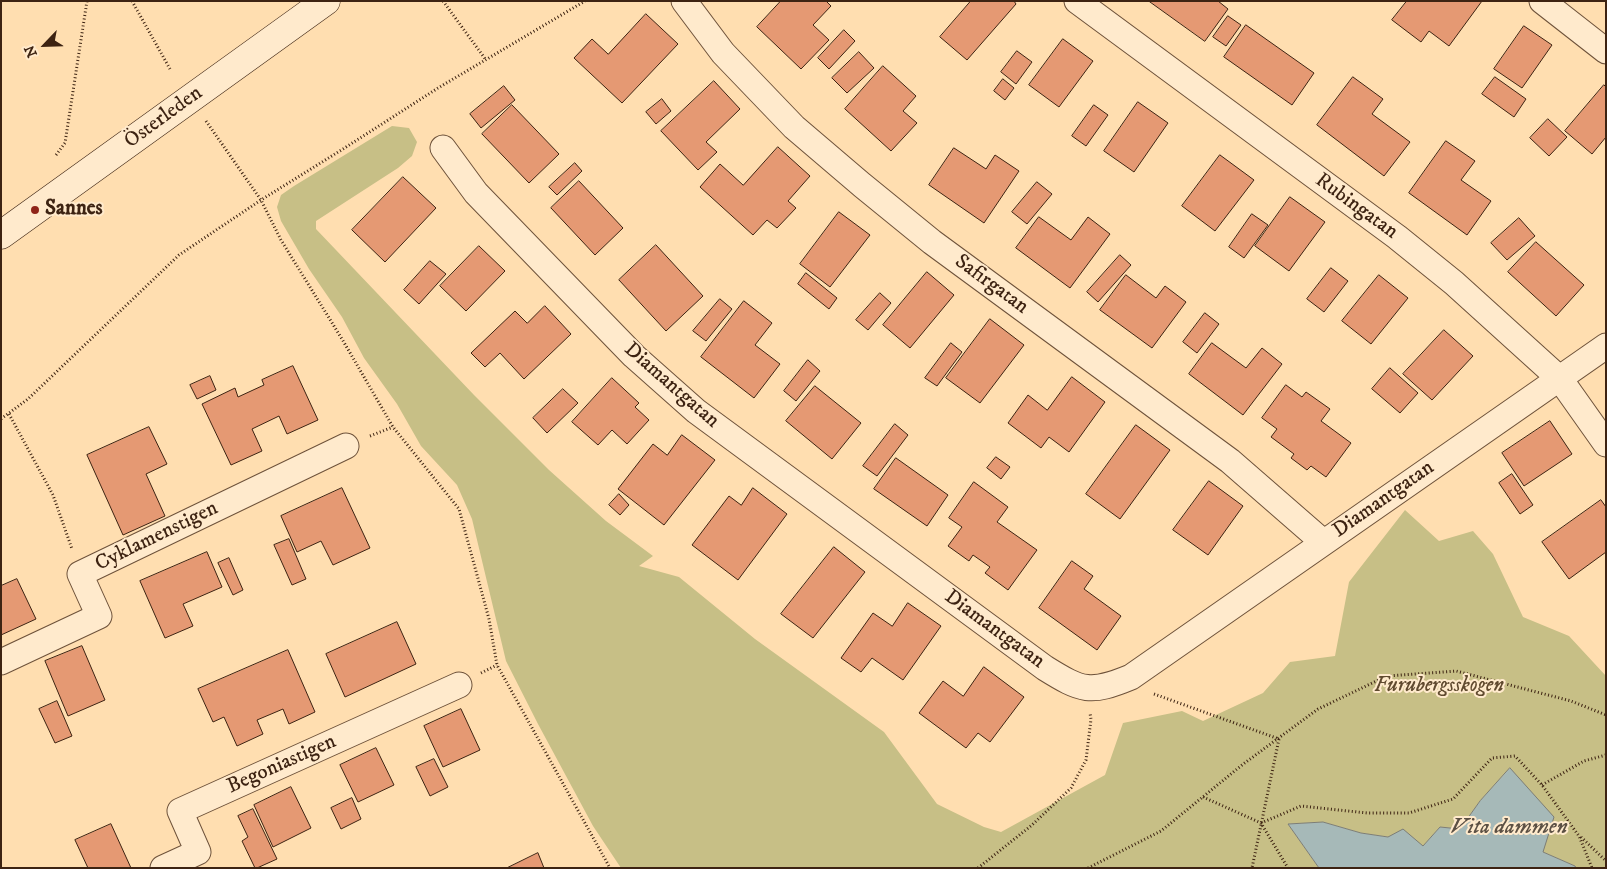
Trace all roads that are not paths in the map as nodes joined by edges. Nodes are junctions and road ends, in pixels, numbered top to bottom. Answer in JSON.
{"nodes":[{"id":1,"x":326,"y":1,"type":"edge"},
{"id":2,"x":684,"y":1,"type":"edge"},
{"id":3,"x":1077,"y":1,"type":"edge"},
{"id":4,"x":1542,"y":1,"type":"edge"},
{"id":5,"x":1606,"y":51,"type":"edge"},
{"id":6,"x":443,"y":148,"type":"dead end"},
{"id":7,"x":1,"y":235,"type":"edge"},
{"id":8,"x":1606,"y":346,"type":"edge"},
{"id":9,"x":1560,"y":378,"type":"junction"},
{"id":10,"x":1606,"y":444,"type":"edge"},
{"id":11,"x":346,"y":446,"type":"dead end"},
{"id":12,"x":1323,"y":542,"type":"junction"},
{"id":13,"x":1,"y":662,"type":"edge"},
{"id":14,"x":459,"y":685,"type":"dead end"},
{"id":15,"x":163,"y":868,"type":"edge"}],
"edges":[{"from":1,"to":7,"type":"main road","name":"Österleden"},
{"from":2,"to":12,"type":"street","name":"Safirgatan"},
{"from":3,"to":9,"type":"street","name":"Rubingatan"},
{"from":4,"to":5,"type":"street"},
{"from":6,"to":12,"type":"street","name":"Diamantgatan"},
{"from":8,"to":9,"type":"street","name":"Diamantgatan"},
{"from":9,"to":10,"type":"street","name":"Rubingatan"},
{"from":9,"to":12,"type":"street","name":"Diamantgatan"},
{"from":11,"to":13,"type":"street","name":"Cyklamenstigen"},
{"from":14,"to":15,"type":"street","name":"Begoniastigen"}]}
